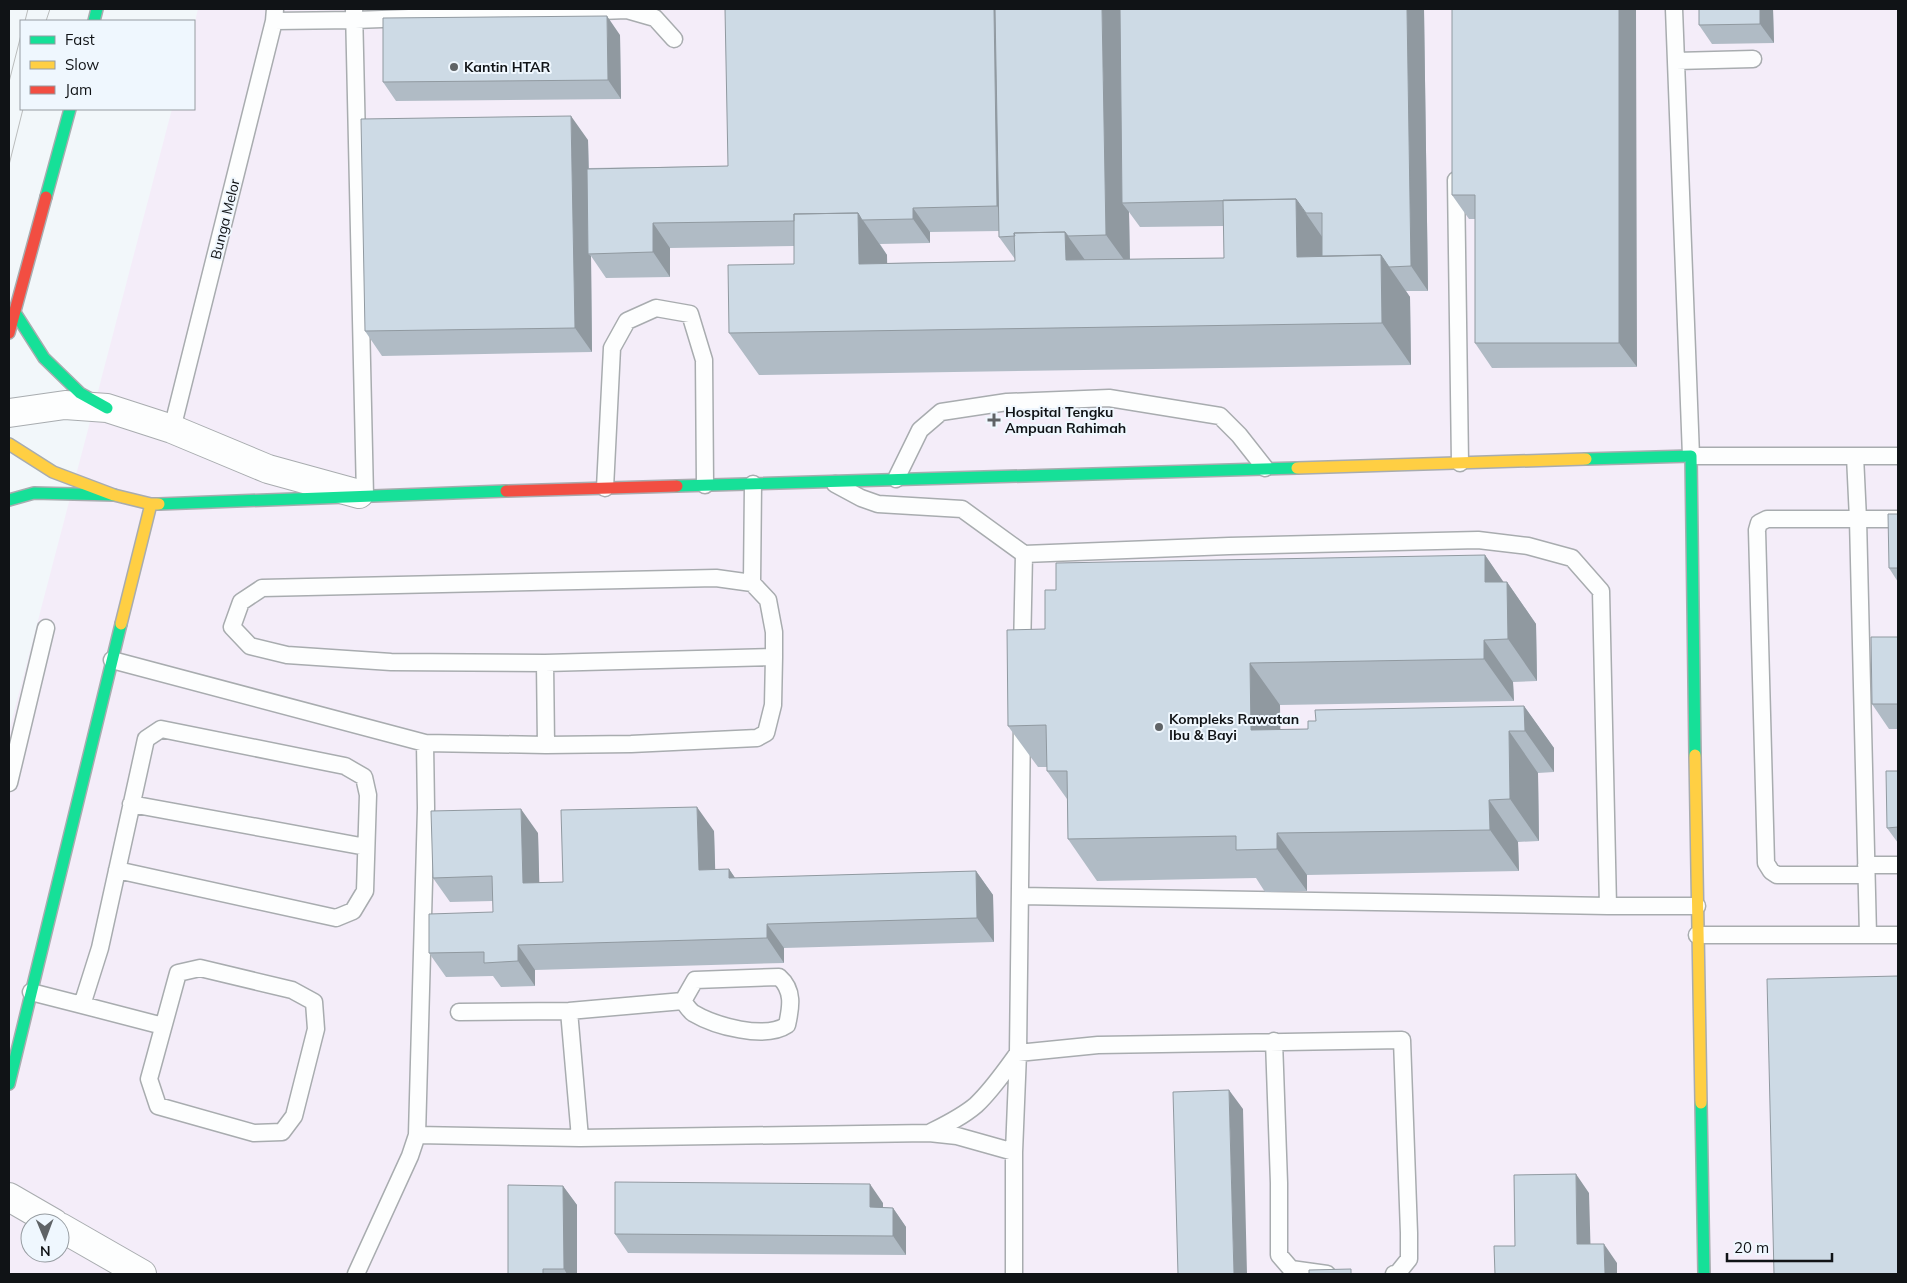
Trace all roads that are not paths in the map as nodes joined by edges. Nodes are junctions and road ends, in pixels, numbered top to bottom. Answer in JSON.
{"nodes":[{"id":1,"x":1674,"y":9,"type":"edge"},
{"id":2,"x":354,"y":14,"type":"edge"},
{"id":3,"x":275,"y":15,"type":"edge"},
{"id":4,"x":674,"y":39,"type":"dead end"},
{"id":5,"x":1753,"y":59,"type":"dead end"},
{"id":6,"x":1676,"y":61,"type":"junction"},
{"id":7,"x":70,"y":110,"type":"edge"},
{"id":8,"x":1456,"y":167,"type":"edge"},
{"id":9,"x":14,"y":311,"type":"junction"},
{"id":10,"x":9,"y":333,"type":"edge"},
{"id":11,"x":107,"y":408,"type":"junction"},
{"id":12,"x":9,"y":414,"type":"edge"},
{"id":13,"x":172,"y":429,"type":"junction"},
{"id":14,"x":9,"y":444,"type":"edge"},
{"id":15,"x":1691,"y":456,"type":"junction"},
{"id":16,"x":1855,"y":456,"type":"junction"},
{"id":17,"x":1898,"y":456,"type":"edge"},
{"id":18,"x":1460,"y":463,"type":"junction"},
{"id":19,"x":1265,"y":468,"type":"junction"},
{"id":20,"x":896,"y":480,"type":"junction"},
{"id":21,"x":831,"y":481,"type":"junction"},
{"id":22,"x":752,"y":484,"type":"junction"},
{"id":23,"x":704,"y":485,"type":"junction"},
{"id":24,"x":605,"y":488,"type":"junction"},
{"id":25,"x":114,"y":495,"type":"junction"},
{"id":26,"x":365,"y":496,"type":"junction"},
{"id":27,"x":9,"y":500,"type":"edge"},
{"id":28,"x":151,"y":504,"type":"junction"},
{"id":29,"x":1858,"y":519,"type":"junction"},
{"id":30,"x":1898,"y":519,"type":"edge"},
{"id":31,"x":1024,"y":554,"type":"junction"},
{"id":32,"x":752,"y":583,"type":"junction"},
{"id":33,"x":46,"y":628,"type":"dead end"},
{"id":34,"x":774,"y":657,"type":"junction"},
{"id":35,"x":112,"y":660,"type":"junction"},
{"id":36,"x":545,"y":663,"type":"junction"},
{"id":37,"x":1022,"y":671,"type":"edge"},
{"id":38,"x":1022,"y":701,"type":"edge"},
{"id":39,"x":425,"y":743,"type":"junction"},
{"id":40,"x":546,"y":745,"type":"junction"},
{"id":41,"x":9,"y":782,"type":"edge"},
{"id":42,"x":131,"y":804,"type":"junction"},
{"id":43,"x":366,"y":847,"type":"junction"},
{"id":44,"x":1898,"y":865,"type":"edge"},
{"id":45,"x":117,"y":870,"type":"junction"},
{"id":46,"x":1866,"y":870,"type":"junction"},
{"id":47,"x":1020,"y":896,"type":"junction"},
{"id":48,"x":1608,"y":906,"type":"junction"},
{"id":49,"x":1697,"y":906,"type":"junction"},
{"id":50,"x":1697,"y":935,"type":"junction"},
{"id":51,"x":1868,"y":935,"type":"junction"},
{"id":52,"x":1898,"y":935,"type":"edge"},
{"id":53,"x":31,"y":992,"type":"junction"},
{"id":54,"x":682,"y":1001,"type":"junction"},
{"id":55,"x":82,"y":1005,"type":"junction"},
{"id":56,"x":569,"y":1011,"type":"junction"},
{"id":57,"x":459,"y":1012,"type":"dead end"},
{"id":58,"x":163,"y":1026,"type":"junction"},
{"id":59,"x":1274,"y":1041,"type":"junction"},
{"id":60,"x":1018,"y":1053,"type":"junction"},
{"id":61,"x":9,"y":1084,"type":"edge"},
{"id":62,"x":929,"y":1133,"type":"junction"},
{"id":63,"x":417,"y":1135,"type":"junction"},
{"id":64,"x":580,"y":1138,"type":"junction"},
{"id":65,"x":1014,"y":1152,"type":"junction"},
{"id":66,"x":9,"y":1197,"type":"edge"},
{"id":67,"x":37,"y":1213,"type":"edge"},
{"id":68,"x":70,"y":1232,"type":"edge"},
{"id":69,"x":142,"y":1274,"type":"edge"},
{"id":70,"x":356,"y":1274,"type":"edge"},
{"id":71,"x":1014,"y":1274,"type":"edge"},
{"id":72,"x":1327,"y":1274,"type":"edge"},
{"id":73,"x":1394,"y":1274,"type":"edge"},
{"id":74,"x":1704,"y":1274,"type":"edge"}],
"edges":[{"from":1,"to":6,"type":"lane"},
{"from":2,"to":3,"type":"lane"},
{"from":2,"to":4,"type":"lane"},
{"from":2,"to":26,"type":"lane"},
{"from":3,"to":13,"type":"lane","name":"Bunga Melor"},
{"from":5,"to":6,"type":"lane"},
{"from":6,"to":15,"type":"lane"},
{"from":7,"to":9,"type":"main road"},
{"from":8,"to":18,"type":"lane"},
{"from":9,"to":10,"type":"main road"},
{"from":9,"to":11,"type":"main road"},
{"from":11,"to":12,"type":"street"},
{"from":11,"to":13,"type":"street"},
{"from":13,"to":26,"type":"street"},
{"from":14,"to":25,"type":"main road"},
{"from":15,"to":16,"type":"lane"},
{"from":15,"to":18,"type":"main road"},
{"from":15,"to":49,"type":"main road"},
{"from":16,"to":17,"type":"lane"},
{"from":16,"to":29,"type":"lane"},
{"from":18,"to":19,"type":"main road"},
{"from":19,"to":20,"type":"main road"},
{"from":19,"to":20,"type":"lane"},
{"from":20,"to":21,"type":"main road"},
{"from":21,"to":22,"type":"main road"},
{"from":21,"to":31,"type":"lane"},
{"from":22,"to":23,"type":"main road"},
{"from":22,"to":32,"type":"lane"},
{"from":23,"to":24,"type":"main road"},
{"from":23,"to":24,"type":"lane"},
{"from":24,"to":26,"type":"main road"},
{"from":25,"to":27,"type":"main road"},
{"from":25,"to":28,"type":"main road"},
{"from":26,"to":28,"type":"main road"},
{"from":28,"to":35,"type":"main road"},
{"from":29,"to":30,"type":"lane"},
{"from":29,"to":46,"type":"lane"},
{"from":29,"to":46,"type":"lane"},
{"from":31,"to":37,"type":"lane"},
{"from":31,"to":48,"type":"lane"},
{"from":32,"to":34,"type":"lane"},
{"from":32,"to":36,"type":"lane"},
{"from":33,"to":41,"type":"lane"},
{"from":34,"to":36,"type":"lane"},
{"from":34,"to":40,"type":"lane"},
{"from":35,"to":39,"type":"lane"},
{"from":35,"to":53,"type":"main road"},
{"from":36,"to":40,"type":"lane"},
{"from":38,"to":47,"type":"lane"},
{"from":39,"to":40,"type":"lane"},
{"from":39,"to":63,"type":"lane"},
{"from":42,"to":43,"type":"lane"},
{"from":42,"to":43,"type":"lane"},
{"from":42,"to":45,"type":"lane"},
{"from":43,"to":45,"type":"lane"},
{"from":44,"to":46,"type":"lane"},
{"from":45,"to":55,"type":"lane"},
{"from":46,"to":51,"type":"lane"},
{"from":47,"to":48,"type":"lane"},
{"from":47,"to":60,"type":"lane"},
{"from":48,"to":49,"type":"lane"},
{"from":49,"to":50,"type":"main road"},
{"from":50,"to":51,"type":"lane"},
{"from":50,"to":74,"type":"main road"},
{"from":51,"to":52,"type":"lane"},
{"from":53,"to":55,"type":"lane"},
{"from":53,"to":61,"type":"main road"},
{"from":54,"to":54,"type":"lane"},
{"from":54,"to":56,"type":"lane"},
{"from":55,"to":58,"type":"lane"},
{"from":56,"to":57,"type":"lane"},
{"from":56,"to":64,"type":"lane"},
{"from":58,"to":58,"type":"lane"},
{"from":59,"to":60,"type":"lane"},
{"from":59,"to":72,"type":"lane"},
{"from":59,"to":73,"type":"lane"},
{"from":60,"to":62,"type":"lane"},
{"from":60,"to":65,"type":"lane"},
{"from":62,"to":64,"type":"lane"},
{"from":62,"to":65,"type":"lane"},
{"from":63,"to":64,"type":"lane"},
{"from":63,"to":70,"type":"lane"},
{"from":65,"to":71,"type":"lane"},
{"from":66,"to":67,"type":"street"},
{"from":68,"to":69,"type":"street"}]}
